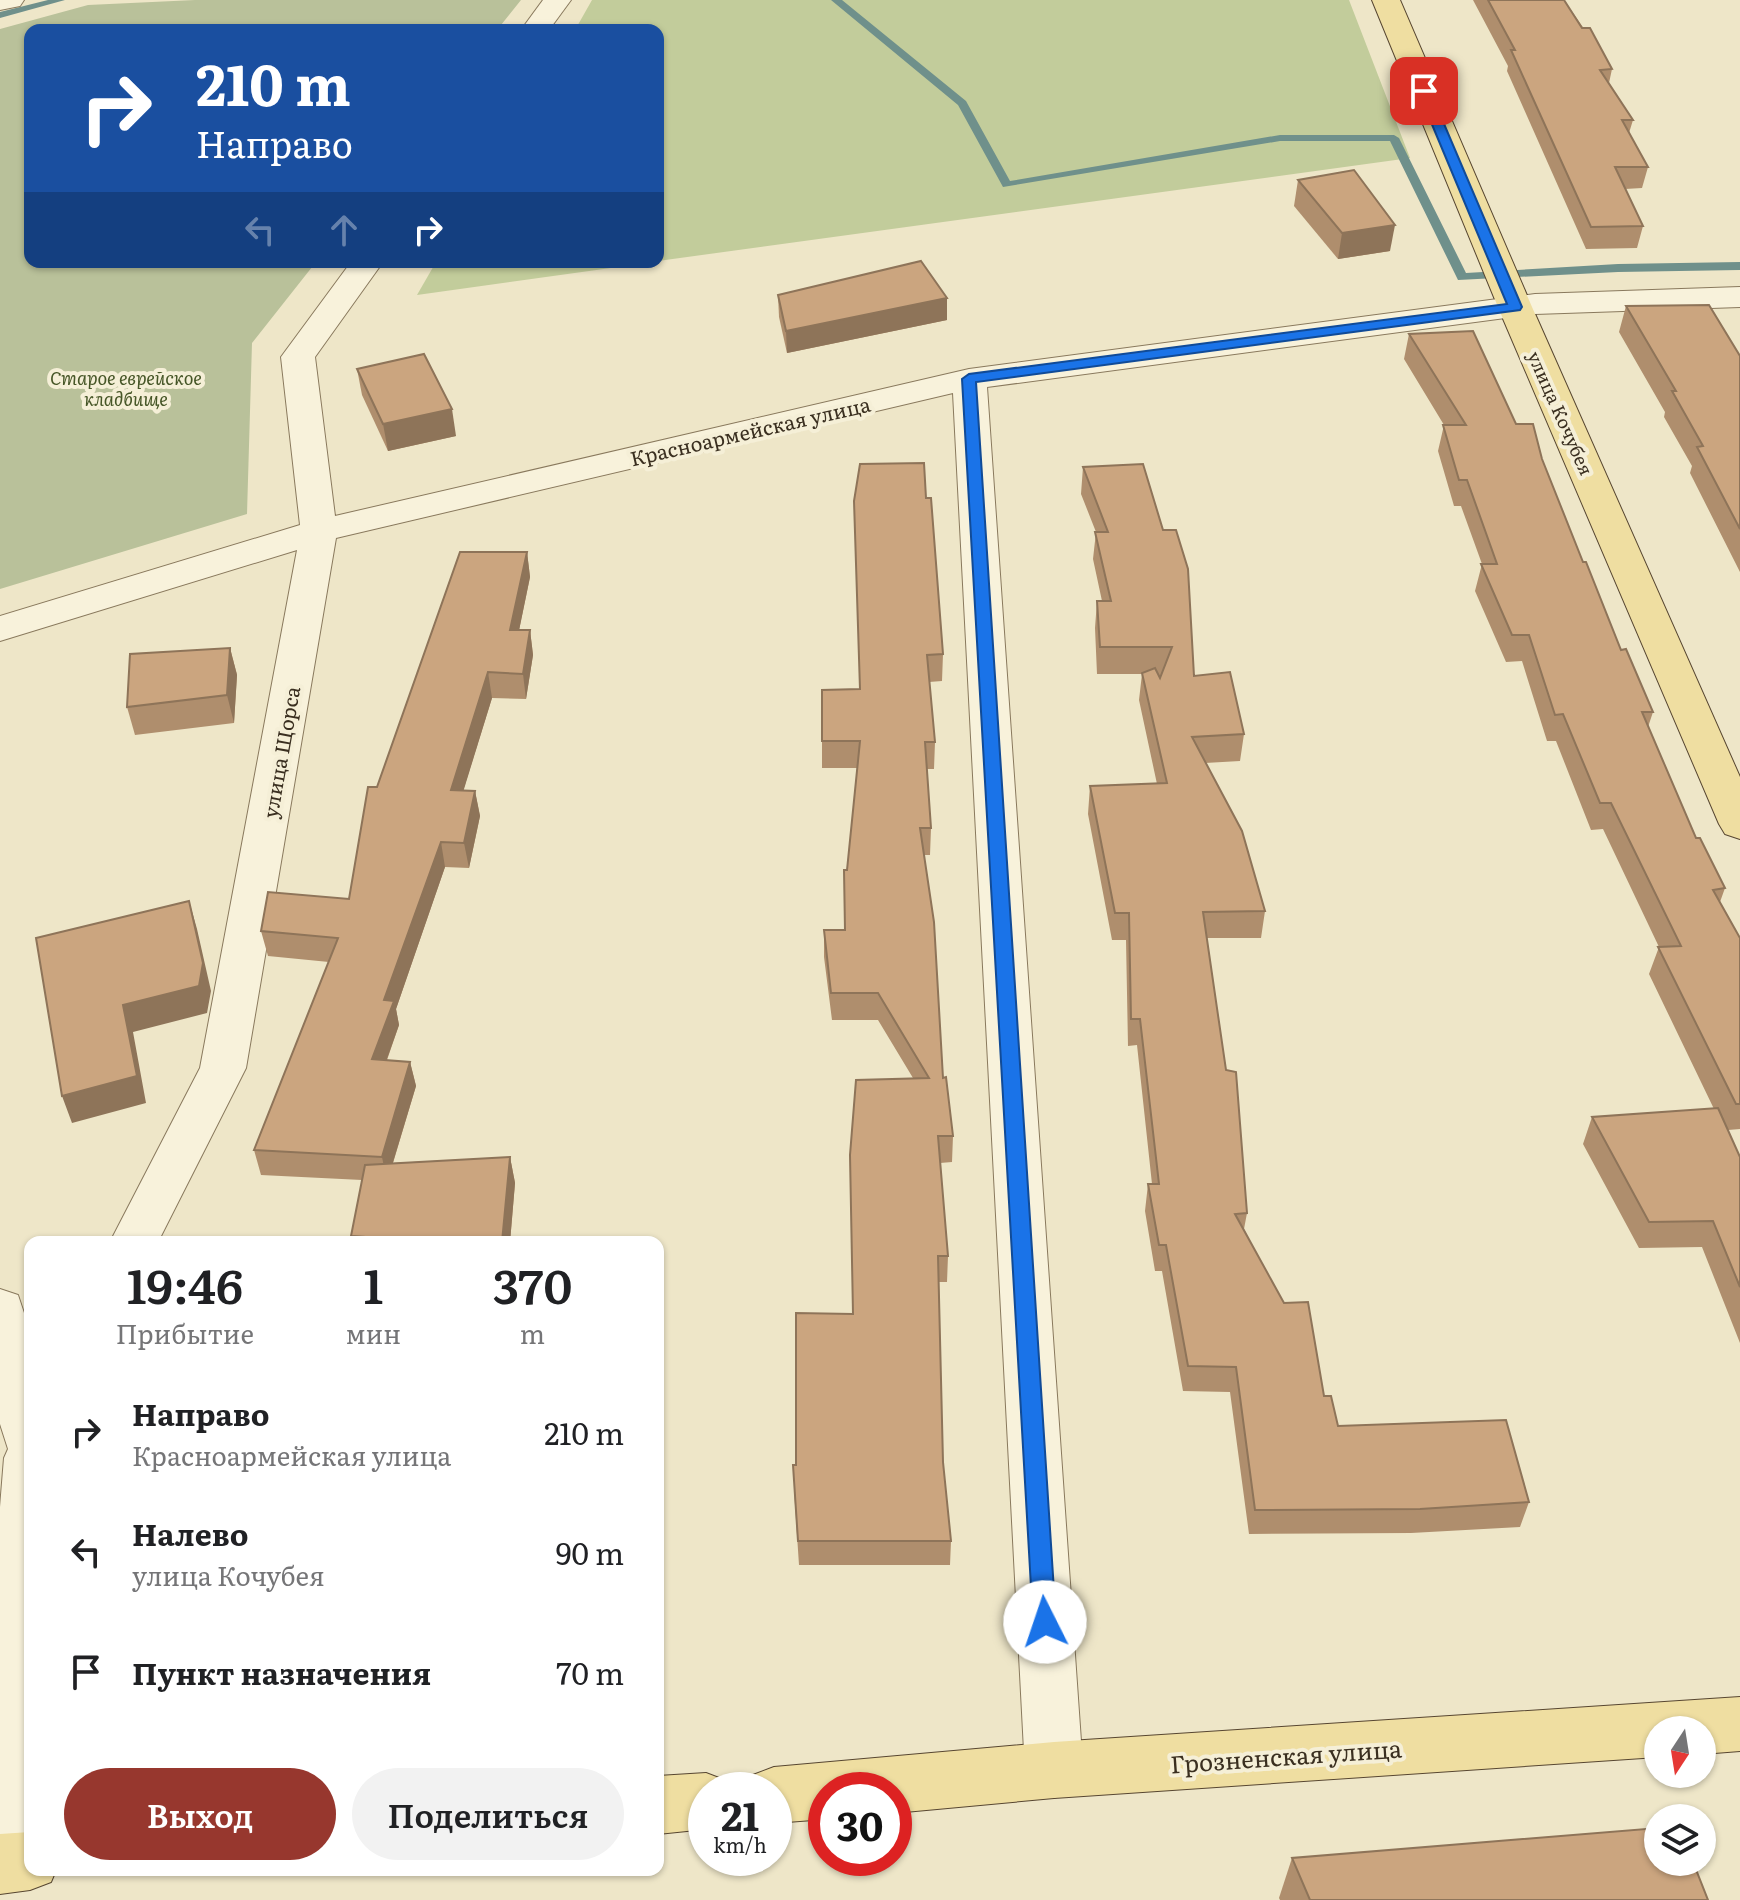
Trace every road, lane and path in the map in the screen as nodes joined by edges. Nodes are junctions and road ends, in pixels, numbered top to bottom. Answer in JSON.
{"nodes":[{"id":1,"x":10,"y":0,"type":"edge"},
{"id":2,"x":557,"y":0,"type":"edge"},
{"id":3,"x":1386,"y":0,"type":"edge"},
{"id":4,"x":0,"y":2,"type":"edge"},
{"id":5,"x":539,"y":24,"type":"edge"},
{"id":6,"x":363,"y":268,"type":"edge"},
{"id":7,"x":1740,"y":297,"type":"edge"},
{"id":8,"x":1515,"y":307,"type":"junction"},
{"id":9,"x":969,"y":379,"type":"junction"},
{"id":10,"x":319,"y":531,"type":"junction"},
{"id":11,"x":0,"y":629,"type":"edge"},
{"id":12,"x":1740,"y":824,"type":"edge"},
{"id":13,"x":137,"y":1236,"type":"edge"},
{"id":14,"x":0,"y":1310,"type":"edge"},
{"id":15,"x":24,"y":1415,"type":"edge"},
{"id":16,"x":24,"y":1586,"type":"edge"},
{"id":17,"x":1740,"y":1724,"type":"edge"},
{"id":18,"x":1054,"y":1770,"type":"junction"},
{"id":19,"x":912,"y":1783,"type":"edge"},
{"id":20,"x":688,"y":1802,"type":"edge"},
{"id":21,"x":664,"y":1804,"type":"edge"},
{"id":22,"x":11,"y":1863,"type":"edge"}],
"edges":[{"from":1,"to":4,"type":"street"},
{"from":2,"to":5,"type":"street"},
{"from":3,"to":8,"type":"main road","name":"улица Кочубея"},
{"from":6,"to":10,"type":"street","name":"улица Щорса"},
{"from":7,"to":8,"type":"street","name":"Красноармейская улица"},
{"from":8,"to":9,"type":"street","name":"Красноармейская улица"},
{"from":8,"to":12,"type":"main road","name":"улица Кочубея"},
{"from":9,"to":10,"type":"street","name":"Красноармейская улица"},
{"from":9,"to":18,"type":"street"},
{"from":10,"to":11,"type":"street","name":"Красноармейская улица"},
{"from":10,"to":13,"type":"street","name":"улица Щорса"},
{"from":14,"to":15,"type":"street"},
{"from":16,"to":22,"type":"street"},
{"from":17,"to":18,"type":"main road","name":"Грозненская улица"},
{"from":18,"to":19,"type":"main road","name":"Грозненская улица"},
{"from":20,"to":21,"type":"main road"}]}
